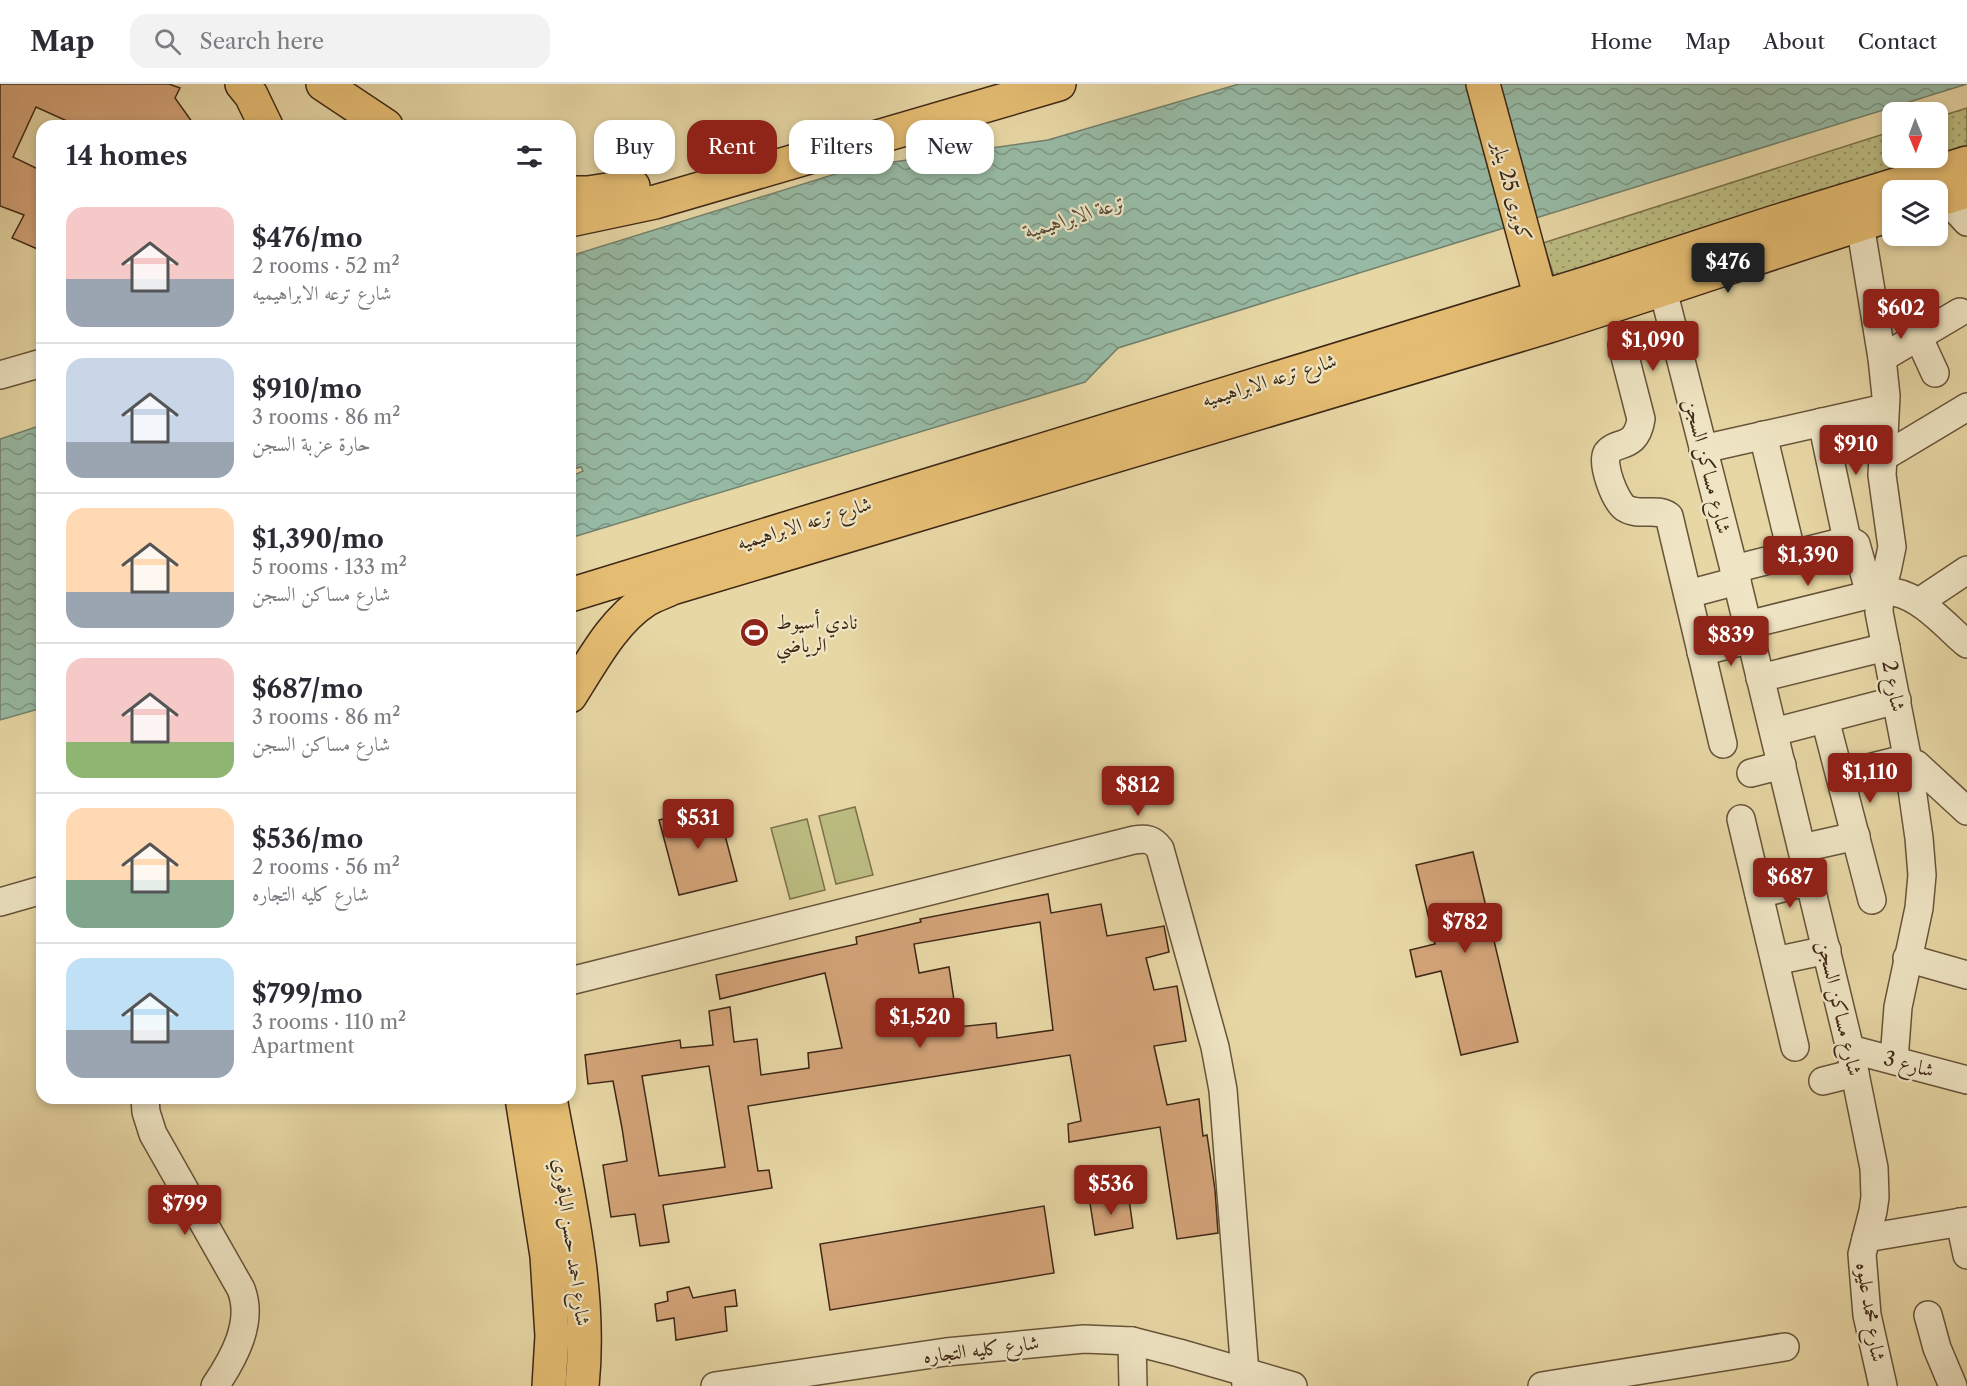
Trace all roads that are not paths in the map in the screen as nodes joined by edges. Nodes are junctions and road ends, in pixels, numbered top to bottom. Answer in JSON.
{"nodes":[{"id":1,"x":323,"y":84,"type":"edge"},
{"id":2,"x":999,"y":84,"type":"edge"},
{"id":3,"x":1059,"y":84,"type":"edge"},
{"id":4,"x":1483,"y":84,"type":"edge"},
{"id":5,"x":373,"y":120,"type":"edge"},
{"id":6,"x":1967,"y":163,"type":"edge"},
{"id":7,"x":576,"y":193,"type":"edge"},
{"id":8,"x":1950,"y":196,"type":"edge"},
{"id":9,"x":1882,"y":217,"type":"edge"},
{"id":10,"x":576,"y":219,"type":"edge"},
{"id":11,"x":1967,"y":222,"type":"edge"},
{"id":12,"x":1860,"y":224,"type":"junction"},
{"id":13,"x":1780,"y":235,"type":"junction"},
{"id":14,"x":1663,"y":291,"type":"junction"},
{"id":15,"x":1544,"y":312,"type":"junction"},
{"id":16,"x":1960,"y":312,"type":"dead end"},
{"id":17,"x":1918,"y":336,"type":"junction"},
{"id":18,"x":1622,"y":345,"type":"dead end"},
{"id":19,"x":1881,"y":358,"type":"junction"},
{"id":20,"x":36,"y":365,"type":"edge"},
{"id":21,"x":1935,"y":373,"type":"dead end"},
{"id":22,"x":0,"y":375,"type":"edge"},
{"id":23,"x":1967,"y":407,"type":"edge"},
{"id":24,"x":1885,"y":408,"type":"junction"},
{"id":25,"x":1822,"y":422,"type":"junction"},
{"id":26,"x":1763,"y":435,"type":"junction"},
{"id":27,"x":1882,"y":458,"type":"junction"},
{"id":28,"x":1697,"y":460,"type":"junction"},
{"id":29,"x":942,"y":494,"type":"junction"},
{"id":30,"x":1847,"y":540,"type":"junction"},
{"id":31,"x":1792,"y":555,"type":"junction"},
{"id":32,"x":1967,"y":570,"type":"edge"},
{"id":33,"x":1736,"y":575,"type":"junction"},
{"id":34,"x":576,"y":593,"type":"edge"},
{"id":35,"x":1875,"y":593,"type":"junction"},
{"id":36,"x":1688,"y":594,"type":"junction"},
{"id":37,"x":1919,"y":602,"type":"junction"},
{"id":38,"x":1749,"y":632,"type":"junction"},
{"id":39,"x":1967,"y":645,"type":"edge"},
{"id":40,"x":1886,"y":647,"type":"junction"},
{"id":41,"x":1701,"y":652,"type":"junction"},
{"id":42,"x":1760,"y":678,"type":"junction"},
{"id":43,"x":576,"y":686,"type":"edge"},
{"id":44,"x":1897,"y":700,"type":"junction"},
{"id":45,"x":1825,"y":718,"type":"junction"},
{"id":46,"x":1774,"y":732,"type":"junction"},
{"id":47,"x":1723,"y":744,"type":"dead end"},
{"id":48,"x":1908,"y":761,"type":"junction"},
{"id":49,"x":1782,"y":765,"type":"junction"},
{"id":50,"x":1751,"y":773,"type":"dead end"},
{"id":51,"x":1840,"y":775,"type":"junction"},
{"id":52,"x":1967,"y":811,"type":"edge"},
{"id":53,"x":1741,"y":819,"type":"dead end"},
{"id":54,"x":1856,"y":836,"type":"junction"},
{"id":55,"x":1802,"y":848,"type":"junction"},
{"id":56,"x":1810,"y":881,"type":"junction"},
{"id":57,"x":36,"y":892,"type":"edge"},
{"id":58,"x":1759,"y":894,"type":"junction"},
{"id":59,"x":1872,"y":900,"type":"dead end"},
{"id":60,"x":0,"y":902,"type":"edge"},
{"id":61,"x":1827,"y":950,"type":"junction"},
{"id":62,"x":1906,"y":958,"type":"junction"},
{"id":63,"x":1775,"y":961,"type":"junction"},
{"id":64,"x":1967,"y":975,"type":"edge"},
{"id":65,"x":576,"y":980,"type":"edge"},
{"id":66,"x":1795,"y":1047,"type":"dead end"},
{"id":67,"x":1894,"y":1060,"type":"junction"},
{"id":68,"x":1853,"y":1061,"type":"junction"},
{"id":69,"x":1967,"y":1080,"type":"edge"},
{"id":70,"x":1823,"y":1081,"type":"dead end"},
{"id":71,"x":145,"y":1104,"type":"edge"},
{"id":72,"x":523,"y":1104,"type":"edge"},
{"id":73,"x":551,"y":1104,"type":"edge"},
{"id":74,"x":1963,"y":1222,"type":"edge"},
{"id":75,"x":1866,"y":1238,"type":"junction"},
{"id":76,"x":1967,"y":1256,"type":"edge"},
{"id":77,"x":1928,"y":1316,"type":"dead end"},
{"id":78,"x":552,"y":1336,"type":"junction"},
{"id":79,"x":586,"y":1337,"type":"junction"},
{"id":80,"x":1132,"y":1341,"type":"junction"},
{"id":81,"x":1785,"y":1347,"type":"dead end"},
{"id":82,"x":840,"y":1378,"type":"edge"},
{"id":83,"x":1246,"y":1379,"type":"edge"},
{"id":84,"x":215,"y":1386,"type":"edge"},
{"id":85,"x":549,"y":1386,"type":"edge"},
{"id":86,"x":582,"y":1386,"type":"edge"},
{"id":87,"x":715,"y":1386,"type":"edge"},
{"id":88,"x":1133,"y":1386,"type":"edge"},
{"id":89,"x":1293,"y":1386,"type":"edge"},
{"id":90,"x":1542,"y":1386,"type":"edge"},
{"id":91,"x":1883,"y":1386,"type":"edge"},
{"id":92,"x":1953,"y":1386,"type":"edge"}],
"edges":[{"from":1,"to":5,"type":"main road"},
{"from":2,"to":7,"type":"main road"},
{"from":3,"to":10,"type":"main road"},
{"from":4,"to":15,"type":"main road","name":"كوبرى 25 يناير"},
{"from":6,"to":13,"type":"main road","name":"شارع ترعه الابراهيميه"},
{"from":8,"to":11,"type":"street"},
{"from":9,"to":12,"type":"main road","name":"شارع ترعه الابراهيميه"},
{"from":12,"to":13,"type":"main road","name":"شارع ترعه الابراهيميه"},
{"from":12,"to":19,"type":"street"},
{"from":13,"to":14,"type":"main road","name":"شارع ترعه الابراهيميه"},
{"from":13,"to":15,"type":"main road","name":"شارع ترعه الابراهيميه"},
{"from":14,"to":15,"type":"main road","name":"شارع ترعه الابراهيميه"},
{"from":14,"to":28,"type":"street","name":"شارع مساكن السجن"},
{"from":15,"to":29,"type":"main road","name":"شارع ترعه الابراهيميه"},
{"from":16,"to":17,"type":"street"},
{"from":17,"to":19,"type":"street"},
{"from":17,"to":21,"type":"street"},
{"from":18,"to":36,"type":"street"},
{"from":19,"to":24,"type":"street"},
{"from":20,"to":22,"type":"street"},
{"from":23,"to":27,"type":"street"},
{"from":24,"to":25,"type":"street"},
{"from":24,"to":27,"type":"street"},
{"from":25,"to":26,"type":"street"},
{"from":25,"to":30,"type":"street"},
{"from":26,"to":28,"type":"street"},
{"from":26,"to":31,"type":"street"},
{"from":27,"to":35,"type":"street"},
{"from":28,"to":33,"type":"street","name":"شارع مساكن السجن"},
{"from":29,"to":34,"type":"main road","name":"شارع ترعه الابراهيميه"},
{"from":29,"to":43,"type":"main road","name":"شارع ترعه الابراهيميه"},
{"from":30,"to":31,"type":"street"},
{"from":30,"to":35,"type":"street"},
{"from":31,"to":33,"type":"street"},
{"from":32,"to":37,"type":"street"},
{"from":33,"to":36,"type":"street"},
{"from":33,"to":38,"type":"street","name":"شارع مساكن السجن"},
{"from":35,"to":37,"type":"street"},
{"from":35,"to":38,"type":"street"},
{"from":35,"to":40,"type":"street","name":"شارع 2"},
{"from":36,"to":41,"type":"street"},
{"from":37,"to":39,"type":"street"},
{"from":38,"to":41,"type":"street"},
{"from":38,"to":42,"type":"street","name":"شارع مساكن السجن"},
{"from":40,"to":42,"type":"street"},
{"from":40,"to":44,"type":"street","name":"شارع 2"},
{"from":41,"to":47,"type":"street"},
{"from":42,"to":46,"type":"street","name":"شارع مساكن السجن"},
{"from":44,"to":45,"type":"street"},
{"from":44,"to":48,"type":"street","name":"شارع 2"},
{"from":45,"to":46,"type":"street"},
{"from":45,"to":51,"type":"street"},
{"from":46,"to":49,"type":"street","name":"شارع مساكن السجن"},
{"from":48,"to":51,"type":"street"},
{"from":48,"to":52,"type":"street"},
{"from":48,"to":62,"type":"street","name":"شارع 2"},
{"from":49,"to":50,"type":"street"},
{"from":49,"to":55,"type":"street","name":"شارع مساكن السجن"},
{"from":51,"to":54,"type":"street"},
{"from":53,"to":58,"type":"street"},
{"from":54,"to":55,"type":"street"},
{"from":54,"to":59,"type":"street"},
{"from":55,"to":56,"type":"street","name":"شارع مساكن السجن"},
{"from":56,"to":58,"type":"street"},
{"from":56,"to":61,"type":"street","name":"شارع مساكن السجن"},
{"from":57,"to":60,"type":"street"},
{"from":58,"to":63,"type":"street"},
{"from":61,"to":63,"type":"street"},
{"from":61,"to":68,"type":"street","name":"شارع مساكن السجن"},
{"from":62,"to":64,"type":"street"},
{"from":62,"to":67,"type":"street","name":"شارع 2"},
{"from":63,"to":66,"type":"street"},
{"from":65,"to":83,"type":"street"},
{"from":67,"to":68,"type":"street","name":"شارع 3"},
{"from":67,"to":69,"type":"street","name":"شارع 3"},
{"from":68,"to":70,"type":"street"},
{"from":68,"to":75,"type":"street","name":"شارع مساكن السجن"},
{"from":71,"to":84,"type":"street"},
{"from":72,"to":78,"type":"main road","name":"شارع احمد حسن الباقوري"},
{"from":73,"to":79,"type":"main road","name":"شارع احمد حسن الباقوري"},
{"from":74,"to":75,"type":"street"},
{"from":74,"to":76,"type":"street"},
{"from":75,"to":91,"type":"street","name":"شارع محمد عليوه"},
{"from":77,"to":92,"type":"street"},
{"from":78,"to":79,"type":"main road"},
{"from":78,"to":85,"type":"main road","name":"شارع احمد حسن الباقوري"},
{"from":79,"to":86,"type":"main road","name":"شارع احمد حسن الباقوري"},
{"from":80,"to":82,"type":"street","name":"شارع كليه التجاره"},
{"from":80,"to":83,"type":"street","name":"شارع كليه التجاره"},
{"from":80,"to":88,"type":"street"},
{"from":81,"to":90,"type":"street"},
{"from":82,"to":87,"type":"street","name":"شارع كليه التجاره"},
{"from":83,"to":89,"type":"street","name":"شارع كليه التجاره"}]}
